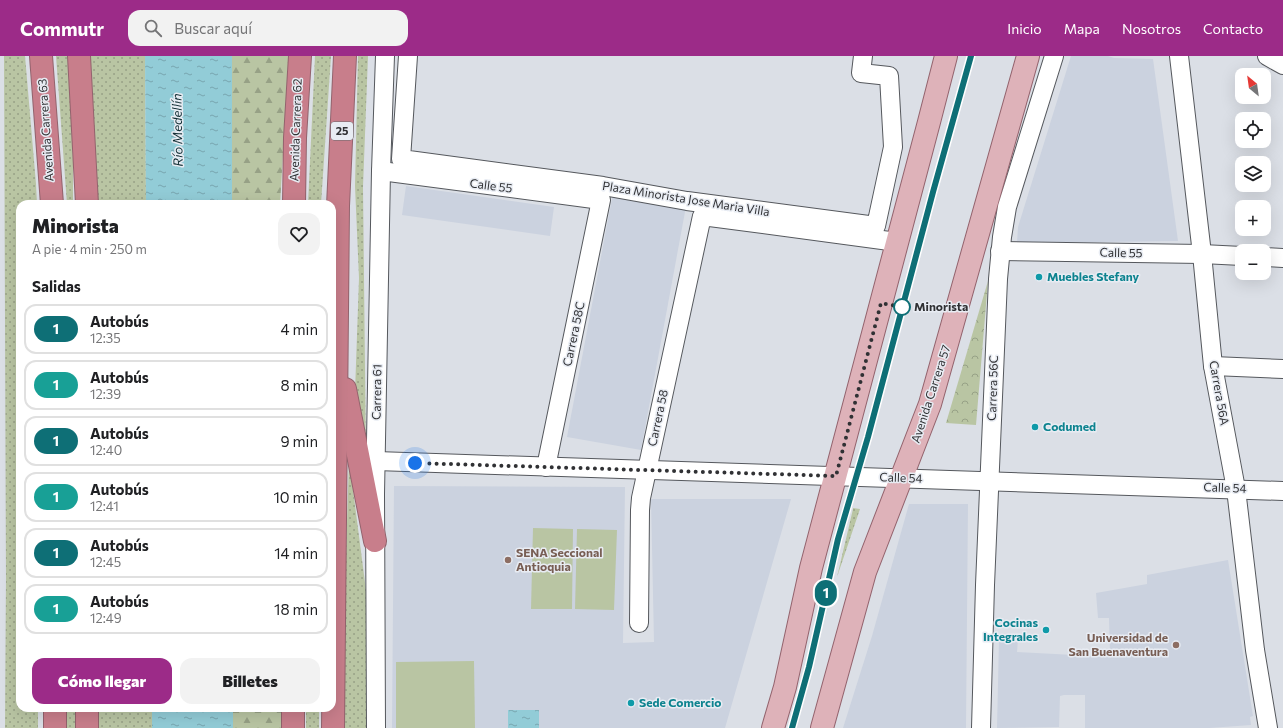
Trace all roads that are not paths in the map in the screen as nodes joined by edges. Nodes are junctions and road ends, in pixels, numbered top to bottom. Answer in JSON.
{"nodes":[{"id":1,"x":41,"y":56,"type":"edge"},
{"id":2,"x":79,"y":56,"type":"edge"},
{"id":3,"x":300,"y":56,"type":"edge"},
{"id":4,"x":345,"y":56,"type":"edge"},
{"id":5,"x":385,"y":56,"type":"edge"},
{"id":6,"x":408,"y":56,"type":"edge"},
{"id":7,"x":864,"y":56,"type":"edge"},
{"id":8,"x":930,"y":56,"type":"edge"},
{"id":9,"x":946,"y":56,"type":"edge"},
{"id":10,"x":1028,"y":56,"type":"edge"},
{"id":11,"x":1054,"y":56,"type":"edge"},
{"id":12,"x":1178,"y":56,"type":"edge"},
{"id":13,"x":1266,"y":56,"type":"edge"},
{"id":14,"x":1283,"y":65,"type":"edge"},
{"id":15,"x":929,"y":122,"type":"junction"},
{"id":16,"x":381,"y":171,"type":"junction"},
{"id":17,"x":52,"y":200,"type":"edge"},
{"id":18,"x":87,"y":200,"type":"edge"},
{"id":19,"x":294,"y":200,"type":"edge"},
{"id":20,"x":601,"y":200,"type":"joint"},
{"id":21,"x":338,"y":206,"type":"junction"},
{"id":22,"x":336,"y":217,"type":"edge"},
{"id":23,"x":897,"y":242,"type":"junction"},
{"id":24,"x":1000,"y":251,"type":"junction"},
{"id":25,"x":1202,"y":254,"type":"junction"},
{"id":26,"x":1235,"y":256,"type":"edge"},
{"id":27,"x":1271,"y":257,"type":"edge"},
{"id":28,"x":1283,"y":258,"type":"edge"},
{"id":29,"x":336,"y":347,"type":"joint"},
{"id":30,"x":1213,"y":366,"type":"junction"},
{"id":31,"x":1283,"y":369,"type":"edge"},
{"id":32,"x":376,"y":461,"type":"junction"},
{"id":33,"x":546,"y":467,"type":"junction"},
{"id":34,"x":647,"y":470,"type":"junction"},
{"id":35,"x":836,"y":476,"type":"junction"},
{"id":36,"x":901,"y":478,"type":"junction"},
{"id":37,"x":990,"y":481,"type":"junction"},
{"id":38,"x":1236,"y":489,"type":"junction"},
{"id":39,"x":1283,"y":491,"type":"edge"},
{"id":40,"x":375,"y":541,"type":"junction"},
{"id":41,"x":639,"y":623,"type":"dead end"},
{"id":42,"x":55,"y":712,"type":"edge"},
{"id":43,"x":87,"y":712,"type":"edge"},
{"id":44,"x":293,"y":712,"type":"edge"},
{"id":45,"x":333,"y":712,"type":"edge"},
{"id":46,"x":55,"y":728,"type":"edge"},
{"id":47,"x":87,"y":728,"type":"edge"},
{"id":48,"x":293,"y":728,"type":"edge"},
{"id":49,"x":333,"y":728,"type":"edge"},
{"id":50,"x":376,"y":728,"type":"edge"},
{"id":51,"x":773,"y":728,"type":"edge"},
{"id":52,"x":822,"y":728,"type":"edge"},
{"id":53,"x":981,"y":728,"type":"edge"},
{"id":54,"x":1268,"y":728,"type":"edge"}],
"edges":[{"from":1,"to":17,"type":"highway","name":"Avenida Carrera 63"},
{"from":2,"to":18,"type":"highway"},
{"from":3,"to":19,"type":"highway","name":"Avenida Carrera 62"},
{"from":4,"to":21,"type":"highway","number":"25"},
{"from":5,"to":16,"type":"street","name":"Carrera 61"},
{"from":6,"to":7,"type":"street","name":"Plaza Minorista Jose Maria Villa"},
{"from":8,"to":15,"type":"main road"},
{"from":9,"to":15,"type":"main road"},
{"from":10,"to":36,"type":"main road","name":"Avenida Carrera 57"},
{"from":11,"to":24,"type":"street","name":"Carrera 56C"},
{"from":12,"to":25,"type":"street","name":"Carrera 56A"},
{"from":13,"to":14,"type":"street"},
{"from":15,"to":23,"type":"main road"},
{"from":16,"to":20,"type":"street","name":"Calle 55"},
{"from":16,"to":32,"type":"street","name":"Carrera 61"},
{"from":20,"to":33,"type":"street","name":"Carrera 58C"},
{"from":21,"to":22,"type":"highway"},
{"from":21,"to":29,"type":"highway","number":"25"},
{"from":23,"to":34,"type":"street","name":"Carrera 58"},
{"from":23,"to":35,"type":"main road"},
{"from":24,"to":25,"type":"street","name":"Calle 55"},
{"from":24,"to":37,"type":"street","name":"Carrera 56C"},
{"from":25,"to":26,"type":"street","name":"Calle 55"},
{"from":25,"to":30,"type":"street","name":"Carrera 56A"},
{"from":27,"to":28,"type":"street"},
{"from":29,"to":40,"type":"highway"},
{"from":30,"to":31,"type":"street"},
{"from":30,"to":38,"type":"street","name":"Carrera 56A"},
{"from":32,"to":33,"type":"street","name":"Calle 54"},
{"from":32,"to":40,"type":"street","name":"Carrera 61"},
{"from":33,"to":34,"type":"street","name":"Calle 54"},
{"from":34,"to":35,"type":"street","name":"Calle 54"},
{"from":34,"to":41,"type":"street","name":"Carrera 58"},
{"from":35,"to":36,"type":"street","name":"Calle 54"},
{"from":35,"to":51,"type":"main road"},
{"from":36,"to":37,"type":"street","name":"Calle 54"},
{"from":36,"to":52,"type":"main road","name":"Avenida Carrera 57"},
{"from":37,"to":38,"type":"street","name":"Calle 54"},
{"from":37,"to":53,"type":"street","name":"Carrera 56C"},
{"from":38,"to":39,"type":"street","name":"Calle 54"},
{"from":38,"to":54,"type":"street","name":"Carrera 56A"},
{"from":40,"to":50,"type":"street","name":"Carrera 61"},
{"from":42,"to":46,"type":"highway"},
{"from":43,"to":47,"type":"highway"},
{"from":44,"to":48,"type":"highway"},
{"from":45,"to":49,"type":"highway","number":"25"}]}
